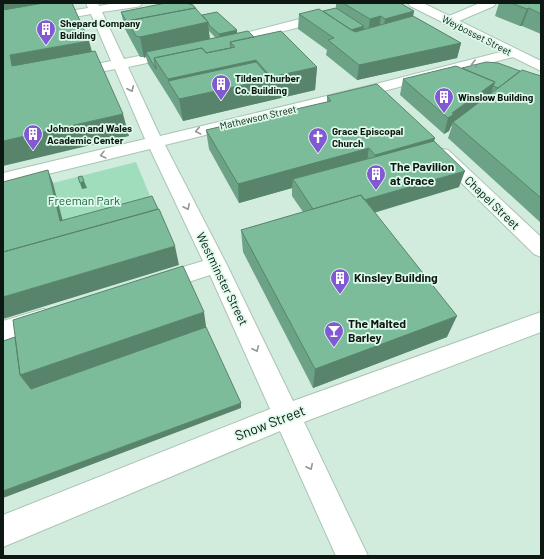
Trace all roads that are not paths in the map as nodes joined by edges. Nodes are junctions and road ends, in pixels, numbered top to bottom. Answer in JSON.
{"nodes":[{"id":1,"x":136,"y":3,"type":"edge"},
{"id":2,"x":376,"y":3,"type":"edge"},
{"id":3,"x":414,"y":3,"type":"edge"},
{"id":4,"x":490,"y":3,"type":"edge"},
{"id":5,"x":94,"y":7,"type":"edge"},
{"id":6,"x":448,"y":21,"type":"junction"},
{"id":7,"x":3,"y":26,"type":"edge"},
{"id":8,"x":213,"y":45,"type":"edge"},
{"id":9,"x":191,"y":50,"type":"edge"},
{"id":10,"x":512,"y":53,"type":"junction"},
{"id":11,"x":119,"y":64,"type":"junction"},
{"id":12,"x":541,"y":66,"type":"edge"},
{"id":13,"x":58,"y":76,"type":"edge"},
{"id":14,"x":375,"y":89,"type":"junction"},
{"id":15,"x":387,"y":102,"type":"edge"},
{"id":16,"x":155,"y":142,"type":"junction"},
{"id":17,"x":432,"y":145,"type":"edge"},
{"id":18,"x":3,"y":179,"type":"edge"},
{"id":19,"x":541,"y":249,"type":"edge"},
{"id":20,"x":216,"y":265,"type":"junction"},
{"id":21,"x":138,"y":290,"type":"edge"},
{"id":22,"x":63,"y":313,"type":"edge"},
{"id":23,"x":541,"y":322,"type":"edge"},
{"id":24,"x":3,"y":331,"type":"edge"},
{"id":25,"x":286,"y":416,"type":"junction"},
{"id":26,"x":3,"y":531,"type":"edge"},
{"id":27,"x":352,"y":556,"type":"edge"}],
"edges":[{"from":1,"to":5,"type":"street"},
{"from":2,"to":8,"type":"street"},
{"from":3,"to":6,"type":"street","name":"Weybosset Street"},
{"from":4,"to":6,"type":"street"},
{"from":5,"to":7,"type":"street"},
{"from":5,"to":11,"type":"street","name":"Westminster Street"},
{"from":6,"to":10,"type":"street","name":"Weybosset Street"},
{"from":9,"to":11,"type":"street"},
{"from":10,"to":12,"type":"street","name":"Weybosset Street"},
{"from":10,"to":14,"type":"street","name":"Mathewson Street","one_way":true},
{"from":11,"to":13,"type":"street"},
{"from":11,"to":16,"type":"street","name":"Westminster Street","one_way":true},
{"from":14,"to":15,"type":"street"},
{"from":14,"to":16,"type":"street","name":"Mathewson Street","one_way":true},
{"from":16,"to":18,"type":"street","name":"Mathewson Street","one_way":true},
{"from":16,"to":20,"type":"street","name":"Westminster Street","one_way":true},
{"from":17,"to":19,"type":"street","name":"Chapel Street"},
{"from":20,"to":21,"type":"street"},
{"from":20,"to":25,"type":"street","name":"Westminster Street","one_way":true},
{"from":22,"to":24,"type":"street"},
{"from":23,"to":25,"type":"street","name":"Snow Street"},
{"from":25,"to":26,"type":"street","name":"Snow Street"},
{"from":25,"to":27,"type":"street","name":"Westminster Street","one_way":true}]}
